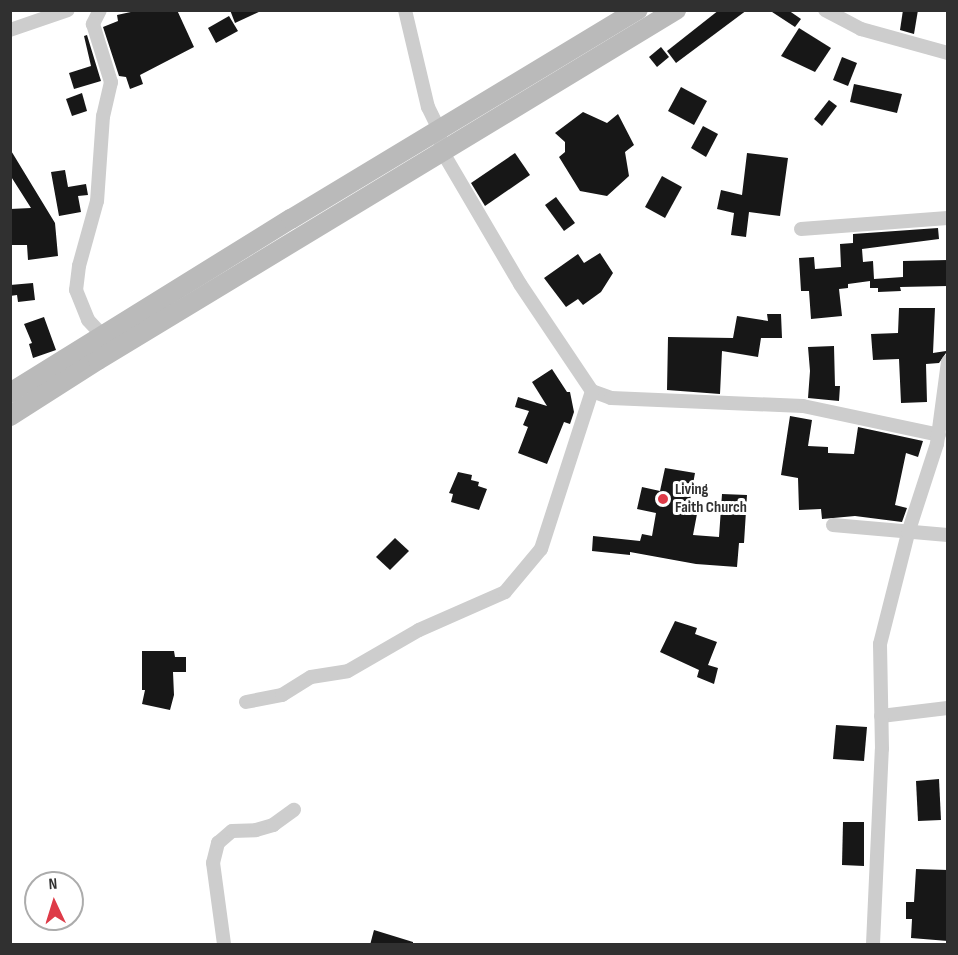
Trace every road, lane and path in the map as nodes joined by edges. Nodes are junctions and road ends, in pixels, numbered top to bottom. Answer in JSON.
{"nodes":[{"id":1,"x":68,"y":10,"type":"edge"},
{"id":2,"x":100,"y":10,"type":"edge"},
{"id":3,"x":405,"y":10,"type":"edge"},
{"id":4,"x":638,"y":10,"type":"edge"},
{"id":5,"x":676,"y":10,"type":"edge"},
{"id":6,"x":825,"y":10,"type":"edge"},
{"id":7,"x":10,"y":30,"type":"edge"},
{"id":8,"x":948,"y":53,"type":"edge"},
{"id":9,"x":438,"y":130,"type":"junction"},
{"id":10,"x":442,"y":152,"type":"junction"},
{"id":11,"x":948,"y":218,"type":"edge"},
{"id":12,"x":801,"y":229,"type":"dead end"},
{"id":13,"x":103,"y":336,"type":"junction"},
{"id":14,"x":948,"y":362,"type":"edge"},
{"id":15,"x":592,"y":391,"type":"junction"},
{"id":16,"x":10,"y":393,"type":"edge"},
{"id":17,"x":10,"y":416,"type":"edge"},
{"id":18,"x":939,"y":435,"type":"junction"},
{"id":19,"x":833,"y":525,"type":"dead end"},
{"id":20,"x":908,"y":533,"type":"junction"},
{"id":21,"x":948,"y":535,"type":"edge"},
{"id":22,"x":246,"y":702,"type":"dead end"},
{"id":23,"x":948,"y":708,"type":"edge"},
{"id":24,"x":881,"y":716,"type":"junction"},
{"id":25,"x":294,"y":810,"type":"dead end"},
{"id":26,"x":224,"y":945,"type":"edge"},
{"id":27,"x":873,"y":945,"type":"edge"}],
"edges":[{"from":1,"to":7,"type":"street"},
{"from":2,"to":13,"type":"street"},
{"from":3,"to":9,"type":"street"},
{"from":4,"to":9,"type":"main road"},
{"from":5,"to":10,"type":"main road"},
{"from":6,"to":8,"type":"street"},
{"from":9,"to":10,"type":"street"},
{"from":9,"to":13,"type":"main road"},
{"from":10,"to":15,"type":"street"},
{"from":10,"to":17,"type":"main road"},
{"from":11,"to":12,"type":"street"},
{"from":13,"to":16,"type":"main road"},
{"from":14,"to":18,"type":"street"},
{"from":15,"to":18,"type":"street"},
{"from":15,"to":22,"type":"street"},
{"from":18,"to":20,"type":"street"},
{"from":19,"to":20,"type":"street"},
{"from":20,"to":21,"type":"street"},
{"from":20,"to":24,"type":"street"},
{"from":23,"to":24,"type":"street"},
{"from":24,"to":27,"type":"street"},
{"from":25,"to":26,"type":"street"}]}
